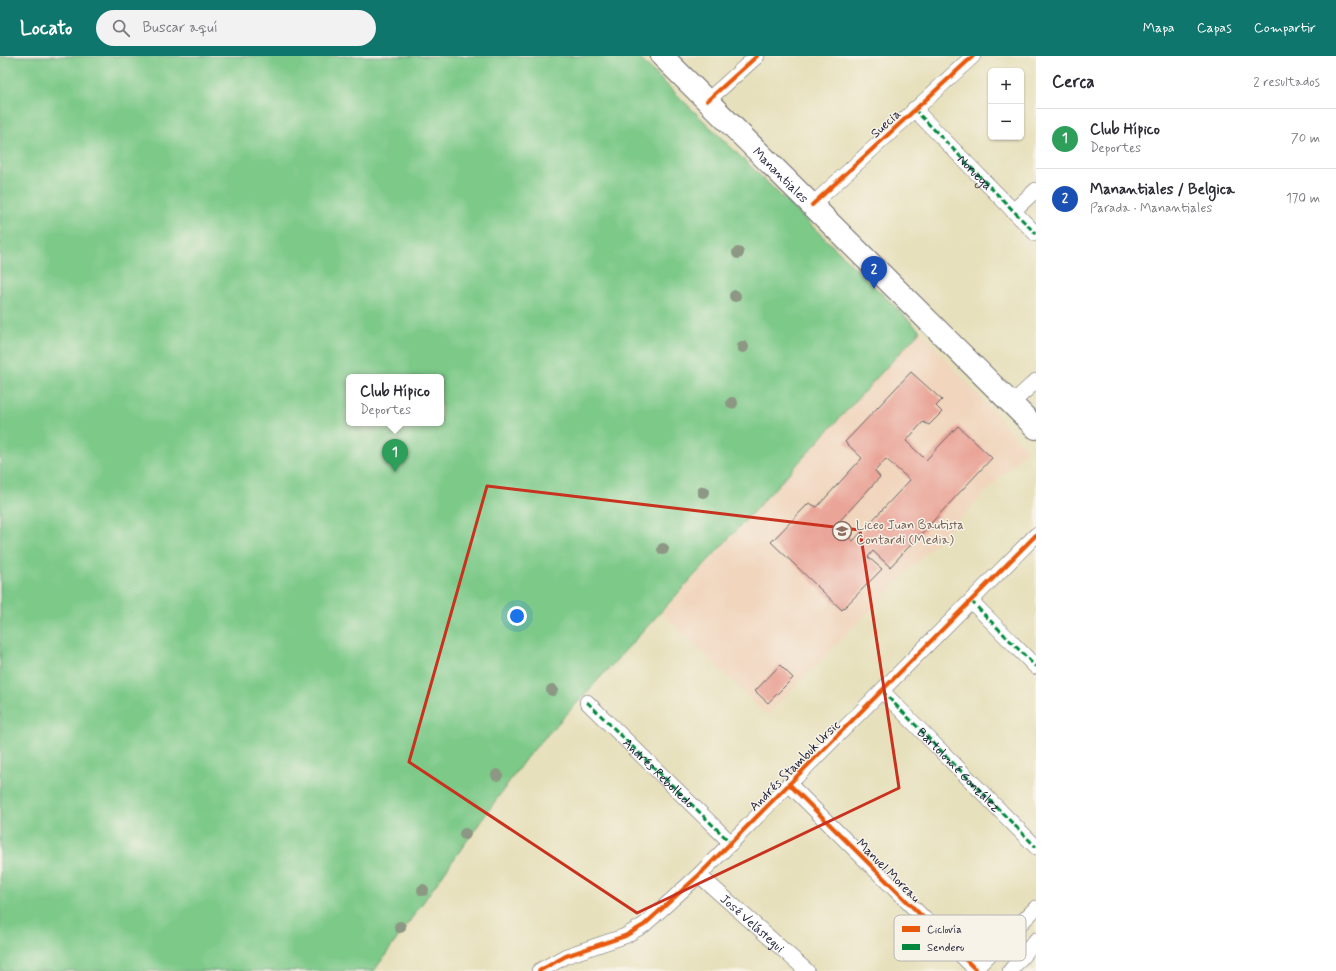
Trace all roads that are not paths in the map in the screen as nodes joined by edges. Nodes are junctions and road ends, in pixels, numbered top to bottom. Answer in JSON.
{"nodes":[{"id":1,"x":662,"y":56,"type":"edge"},
{"id":2,"x":757,"y":56,"type":"edge"},
{"id":3,"x":973,"y":56,"type":"edge"},
{"id":4,"x":707,"y":101,"type":"junction"},
{"id":5,"x":914,"y":109,"type":"junction"},
{"id":6,"x":1036,"y":190,"type":"edge"},
{"id":7,"x":812,"y":205,"type":"junction"},
{"id":8,"x":1013,"y":211,"type":"junction"},
{"id":9,"x":1036,"y":234,"type":"edge"},
{"id":10,"x":1036,"y":381,"type":"edge"},
{"id":11,"x":1011,"y":404,"type":"junction"},
{"id":12,"x":1036,"y":428,"type":"edge"},
{"id":13,"x":1036,"y":535,"type":"edge"},
{"id":14,"x":971,"y":601,"type":"junction"},
{"id":15,"x":1036,"y":667,"type":"edge"},
{"id":16,"x":882,"y":691,"type":"junction"},
{"id":17,"x":587,"y":702,"type":"dead end"},
{"id":18,"x":790,"y":784,"type":"junction"},
{"id":19,"x":731,"y":842,"type":"junction"},
{"id":20,"x":1036,"y":847,"type":"edge"},
{"id":21,"x":699,"y":875,"type":"junction"},
{"id":22,"x":1036,"y":908,"type":"edge"},
{"id":23,"x":920,"y":915,"type":"edge"},
{"id":24,"x":1026,"y":918,"type":"edge"},
{"id":25,"x":1036,"y":940,"type":"edge"},
{"id":26,"x":1026,"y":952,"type":"edge"},
{"id":27,"x":965,"y":961,"type":"edge"},
{"id":28,"x":983,"y":961,"type":"edge"},
{"id":29,"x":1018,"y":961,"type":"edge"},
{"id":30,"x":974,"y":970,"type":"edge"},
{"id":31,"x":539,"y":971,"type":"edge"},
{"id":32,"x":807,"y":971,"type":"edge"},
{"id":33,"x":1010,"y":971,"type":"edge"}],
"edges":[{"from":1,"to":4,"type":"main road","name":"Manantiales"},
{"from":2,"to":4,"type":"street"},
{"from":3,"to":5,"type":"street","name":"Suecia"},
{"from":4,"to":7,"type":"main road","name":"Manantiales"},
{"from":5,"to":7,"type":"street","name":"Suecia"},
{"from":5,"to":8,"type":"street","name":"Noruega"},
{"from":6,"to":8,"type":"street"},
{"from":7,"to":11,"type":"main road","name":"Manantiales"},
{"from":8,"to":9,"type":"street","name":"Noruega"},
{"from":10,"to":11,"type":"street"},
{"from":11,"to":12,"type":"main road","name":"Manantiales"},
{"from":13,"to":14,"type":"street","name":"Andrés Stambuk Ursic"},
{"from":14,"to":15,"type":"street"},
{"from":14,"to":16,"type":"street","name":"Andrés Stambuk Ursic"},
{"from":16,"to":18,"type":"street","name":"Andrés Stambuk Ursic"},
{"from":16,"to":20,"type":"street","name":"Bartolomé González"},
{"from":17,"to":19,"type":"street","name":"Andrés Rebolledo"},
{"from":18,"to":19,"type":"street","name":"Andrés Stambuk Ursic"},
{"from":18,"to":23,"type":"street","name":"Manuel Moreau"},
{"from":19,"to":21,"type":"street","name":"Andrés Stambuk Ursic"},
{"from":21,"to":31,"type":"street","name":"Andrés Stambuk Ursic"},
{"from":21,"to":32,"type":"street","name":"José Velástegui"},
{"from":22,"to":24,"type":"street"},
{"from":25,"to":26,"type":"street"},
{"from":27,"to":30,"type":"street","name":"Manuel Moreau"},
{"from":28,"to":30,"type":"street"},
{"from":29,"to":33,"type":"street"}]}
